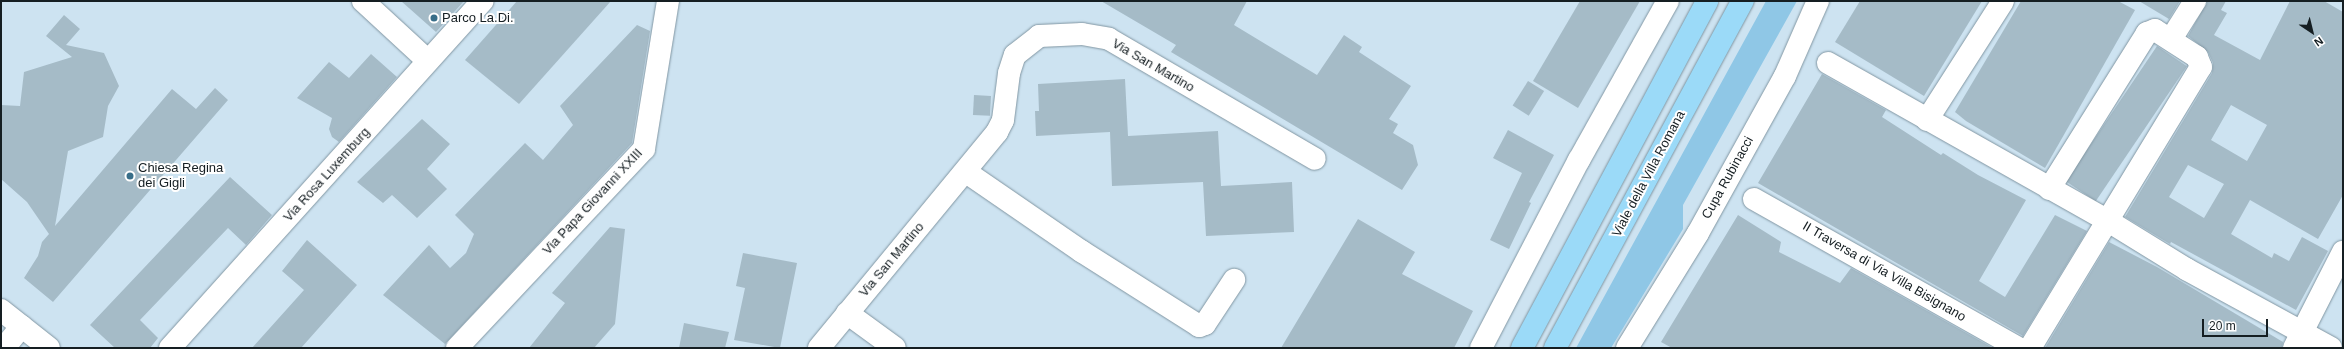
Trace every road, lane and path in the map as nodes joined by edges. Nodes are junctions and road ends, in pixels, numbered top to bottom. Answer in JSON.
{"nodes":[{"id":1,"x":363,"y":1,"type":"edge"},
{"id":2,"x":482,"y":1,"type":"edge"},
{"id":3,"x":668,"y":1,"type":"edge"},
{"id":4,"x":1668,"y":1,"type":"edge"},
{"id":5,"x":1707,"y":1,"type":"edge"},
{"id":6,"x":1743,"y":1,"type":"edge"},
{"id":7,"x":1818,"y":1,"type":"edge"},
{"id":8,"x":2003,"y":1,"type":"edge"},
{"id":9,"x":2195,"y":1,"type":"edge"},
{"id":10,"x":2171,"y":39,"type":"junction"},
{"id":11,"x":428,"y":61,"type":"junction"},
{"id":12,"x":1828,"y":63,"type":"dead end"},
{"id":13,"x":1927,"y":120,"type":"junction"},
{"id":14,"x":1315,"y":160,"type":"dead end"},
{"id":15,"x":966,"y":172,"type":"junction"},
{"id":16,"x":2049,"y":188,"type":"junction"},
{"id":17,"x":1754,"y":199,"type":"dead end"},
{"id":18,"x":2108,"y":221,"type":"junction"},
{"id":19,"x":2343,"y":252,"type":"edge"},
{"id":20,"x":1234,"y":280,"type":"dead end"},
{"id":21,"x":1,"y":310,"type":"edge"},
{"id":22,"x":847,"y":313,"type":"junction"},
{"id":23,"x":22,"y":326,"type":"junction"},
{"id":24,"x":2298,"y":340,"type":"edge"},
{"id":25,"x":4,"y":348,"type":"edge"},
{"id":26,"x":49,"y":348,"type":"edge"},
{"id":27,"x":170,"y":348,"type":"edge"},
{"id":28,"x":457,"y":348,"type":"edge"},
{"id":29,"x":819,"y":348,"type":"edge"},
{"id":30,"x":895,"y":348,"type":"edge"},
{"id":31,"x":1481,"y":348,"type":"edge"},
{"id":32,"x":1522,"y":348,"type":"edge"},
{"id":33,"x":1555,"y":348,"type":"edge"},
{"id":34,"x":1627,"y":348,"type":"edge"},
{"id":35,"x":2019,"y":348,"type":"edge"},
{"id":36,"x":2331,"y":348,"type":"edge"}],
"edges":[{"from":1,"to":11,"type":"street"},
{"from":2,"to":11,"type":"street","name":"Via Rosa Luxemburg"},
{"from":3,"to":28,"type":"street","name":"Via Papa Giovanni XXIII"},
{"from":4,"to":31,"type":"street"},
{"from":5,"to":32,"type":"main road"},
{"from":6,"to":33,"type":"main road","name":"Viale della Villa Romana"},
{"from":7,"to":34,"type":"street","name":"Cupa Rubinacci"},
{"from":8,"to":13,"type":"street"},
{"from":9,"to":10,"type":"street"},
{"from":10,"to":16,"type":"street"},
{"from":10,"to":18,"type":"street"},
{"from":11,"to":27,"type":"street","name":"Via Rosa Luxemburg"},
{"from":12,"to":13,"type":"street"},
{"from":13,"to":16,"type":"street"},
{"from":14,"to":15,"type":"street","name":"Via San Martino"},
{"from":15,"to":20,"type":"street"},
{"from":15,"to":22,"type":"street","name":"Via San Martino"},
{"from":16,"to":18,"type":"street"},
{"from":17,"to":35,"type":"street","name":"II Traversa di Via Villa Bisignano"},
{"from":18,"to":24,"type":"street"},
{"from":18,"to":35,"type":"street"},
{"from":19,"to":24,"type":"street"},
{"from":21,"to":23,"type":"street"},
{"from":22,"to":29,"type":"street","name":"Via San Martino"},
{"from":22,"to":30,"type":"street"},
{"from":23,"to":25,"type":"street"},
{"from":23,"to":26,"type":"street"},
{"from":24,"to":36,"type":"street"}]}
